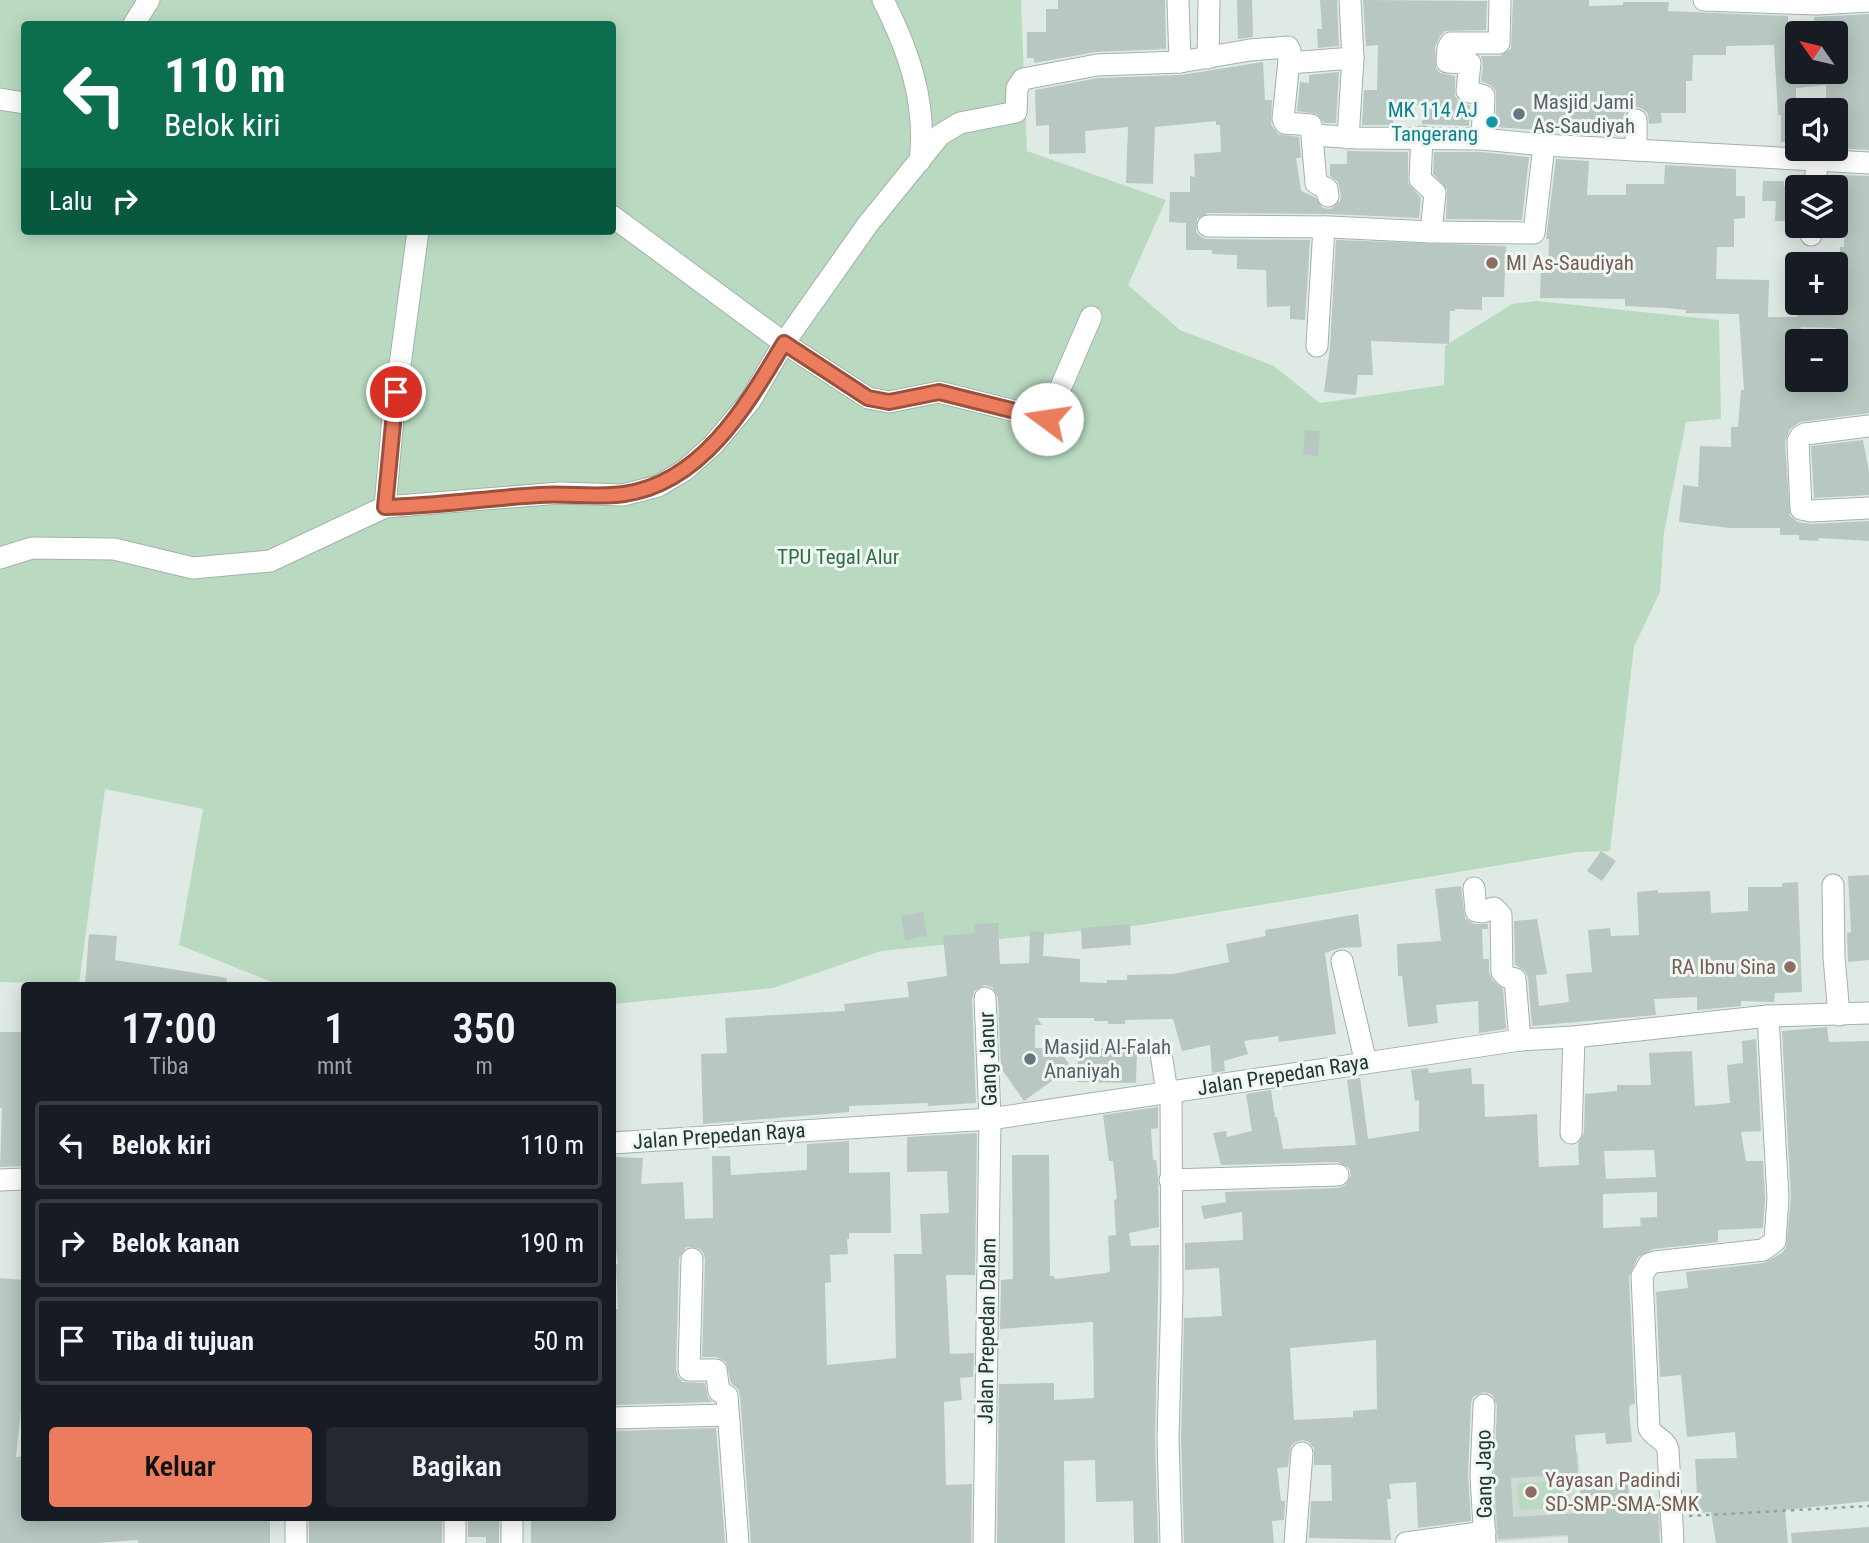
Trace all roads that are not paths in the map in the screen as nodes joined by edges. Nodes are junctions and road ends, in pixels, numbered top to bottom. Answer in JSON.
{"nodes":[{"id":1,"x":149,"y":0,"type":"edge"},
{"id":2,"x":883,"y":0,"type":"edge"},
{"id":3,"x":1178,"y":0,"type":"edge"},
{"id":4,"x":1209,"y":0,"type":"edge"},
{"id":5,"x":1350,"y":0,"type":"edge"},
{"id":6,"x":1500,"y":0,"type":"edge"},
{"id":7,"x":1704,"y":0,"type":"edge"},
{"id":8,"x":1869,"y":1,"type":"edge"},
{"id":9,"x":136,"y":21,"type":"edge"},
{"id":10,"x":1208,"y":58,"type":"junction"},
{"id":11,"x":1353,"y":58,"type":"junction"},
{"id":12,"x":1180,"y":62,"type":"junction"},
{"id":13,"x":1289,"y":63,"type":"junction"},
{"id":14,"x":0,"y":99,"type":"edge"},
{"id":15,"x":21,"y":102,"type":"edge"},
{"id":16,"x":1636,"y":120,"type":"dead end"},
{"id":17,"x":1313,"y":135,"type":"junction"},
{"id":18,"x":1348,"y":138,"type":"junction"},
{"id":19,"x":1422,"y":138,"type":"junction"},
{"id":20,"x":1482,"y":139,"type":"junction"},
{"id":21,"x":1545,"y":145,"type":"junction"},
{"id":22,"x":1636,"y":150,"type":"junction"},
{"id":23,"x":1785,"y":159,"type":"edge"},
{"id":24,"x":1817,"y":161,"type":"joint"},
{"id":25,"x":919,"y":163,"type":"junction"},
{"id":26,"x":1869,"y":163,"type":"edge"},
{"id":27,"x":1816,"y":175,"type":"edge"},
{"id":28,"x":1328,"y":196,"type":"dead end"},
{"id":29,"x":616,"y":219,"type":"edge"},
{"id":30,"x":1208,"y":226,"type":"dead end"},
{"id":31,"x":1324,"y":228,"type":"junction"},
{"id":32,"x":1431,"y":232,"type":"junction"},
{"id":33,"x":417,"y":235,"type":"edge"},
{"id":34,"x":1091,"y":317,"type":"dead end"},
{"id":35,"x":784,"y":343,"type":"junction"},
{"id":36,"x":1317,"y":346,"type":"dead end"},
{"id":37,"x":1869,"y":426,"type":"edge"},
{"id":38,"x":385,"y":507,"type":"junction"},
{"id":39,"x":1869,"y":508,"type":"edge"},
{"id":40,"x":0,"y":558,"type":"edge"},
{"id":41,"x":1833,"y":885,"type":"dead end"},
{"id":42,"x":1474,"y":888,"type":"dead end"},
{"id":43,"x":1342,"y":961,"type":"dead end"},
{"id":44,"x":985,"y":998,"type":"dead end"},
{"id":45,"x":1869,"y":1013,"type":"edge"},
{"id":46,"x":1839,"y":1015,"type":"junction"},
{"id":47,"x":1768,"y":1016,"type":"junction"},
{"id":48,"x":1574,"y":1037,"type":"junction"},
{"id":49,"x":1520,"y":1040,"type":"junction"},
{"id":50,"x":1161,"y":1053,"type":"dead end"},
{"id":51,"x":1366,"y":1063,"type":"junction"},
{"id":52,"x":1169,"y":1092,"type":"junction"},
{"id":53,"x":990,"y":1119,"type":"junction"},
{"id":54,"x":1571,"y":1133,"type":"dead end"},
{"id":55,"x":616,"y":1143,"type":"edge"},
{"id":56,"x":1338,"y":1175,"type":"dead end"},
{"id":57,"x":21,"y":1179,"type":"edge"},
{"id":58,"x":0,"y":1180,"type":"edge"},
{"id":59,"x":1170,"y":1180,"type":"junction"},
{"id":60,"x":692,"y":1259,"type":"dead end"},
{"id":61,"x":1484,"y":1405,"type":"dead end"},
{"id":62,"x":728,"y":1415,"type":"junction"},
{"id":63,"x":616,"y":1418,"type":"edge"},
{"id":64,"x":1302,"y":1453,"type":"dead end"},
{"id":65,"x":296,"y":1521,"type":"edge"},
{"id":66,"x":455,"y":1521,"type":"edge"},
{"id":67,"x":512,"y":1521,"type":"edge"},
{"id":68,"x":1485,"y":1538,"type":"edge"},
{"id":69,"x":296,"y":1543,"type":"edge"},
{"id":70,"x":455,"y":1543,"type":"edge"},
{"id":71,"x":512,"y":1543,"type":"edge"},
{"id":72,"x":738,"y":1543,"type":"edge"},
{"id":73,"x":984,"y":1543,"type":"edge"},
{"id":74,"x":1171,"y":1543,"type":"edge"},
{"id":75,"x":1295,"y":1543,"type":"edge"},
{"id":76,"x":1406,"y":1543,"type":"edge"},
{"id":77,"x":1673,"y":1543,"type":"edge"}],
"edges":[{"from":1,"to":9,"type":"street"},
{"from":2,"to":25,"type":"street"},
{"from":3,"to":12,"type":"street"},
{"from":4,"to":10,"type":"street"},
{"from":5,"to":11,"type":"street"},
{"from":6,"to":20,"type":"street"},
{"from":7,"to":8,"type":"street"},
{"from":10,"to":12,"type":"street"},
{"from":10,"to":13,"type":"street"},
{"from":11,"to":13,"type":"street"},
{"from":11,"to":18,"type":"street"},
{"from":12,"to":25,"type":"street"},
{"from":13,"to":17,"type":"street"},
{"from":14,"to":15,"type":"street"},
{"from":16,"to":22,"type":"street"},
{"from":17,"to":18,"type":"street"},
{"from":17,"to":28,"type":"street"},
{"from":18,"to":19,"type":"street"},
{"from":19,"to":20,"type":"street"},
{"from":19,"to":32,"type":"street"},
{"from":20,"to":21,"type":"street"},
{"from":21,"to":22,"type":"street"},
{"from":21,"to":32,"type":"street"},
{"from":22,"to":23,"type":"street"},
{"from":24,"to":26,"type":"street"},
{"from":24,"to":27,"type":"street"},
{"from":25,"to":35,"type":"street"},
{"from":29,"to":35,"type":"street"},
{"from":30,"to":31,"type":"street"},
{"from":31,"to":32,"type":"street"},
{"from":31,"to":36,"type":"street"},
{"from":33,"to":38,"type":"street"},
{"from":34,"to":35,"type":"street"},
{"from":35,"to":38,"type":"street"},
{"from":37,"to":39,"type":"street"},
{"from":38,"to":40,"type":"street"},
{"from":41,"to":46,"type":"street"},
{"from":42,"to":49,"type":"street"},
{"from":43,"to":51,"type":"street"},
{"from":44,"to":53,"type":"street","name":"Gang Janur"},
{"from":45,"to":46,"type":"street","name":"Jalan Prepedan Raya"},
{"from":46,"to":47,"type":"street","name":"Jalan Prepedan Raya"},
{"from":47,"to":48,"type":"street","name":"Jalan Prepedan Raya"},
{"from":47,"to":77,"type":"street"},
{"from":48,"to":49,"type":"street","name":"Jalan Prepedan Raya"},
{"from":48,"to":54,"type":"street"},
{"from":49,"to":51,"type":"street","name":"Jalan Prepedan Raya"},
{"from":50,"to":52,"type":"street"},
{"from":51,"to":52,"type":"street","name":"Jalan Prepedan Raya"},
{"from":52,"to":53,"type":"street","name":"Jalan Prepedan Raya"},
{"from":52,"to":59,"type":"street"},
{"from":53,"to":55,"type":"street","name":"Jalan Prepedan Raya"},
{"from":53,"to":73,"type":"street","name":"Jalan Prepedan Dalam"},
{"from":56,"to":59,"type":"street"},
{"from":57,"to":58,"type":"street"},
{"from":59,"to":74,"type":"street"},
{"from":60,"to":62,"type":"street"},
{"from":61,"to":68,"type":"street","name":"Gang Jago"},
{"from":62,"to":63,"type":"street"},
{"from":62,"to":72,"type":"street"},
{"from":64,"to":75,"type":"street"},
{"from":65,"to":69,"type":"street"},
{"from":66,"to":70,"type":"street"},
{"from":67,"to":71,"type":"street"},
{"from":68,"to":76,"type":"street"}]}
